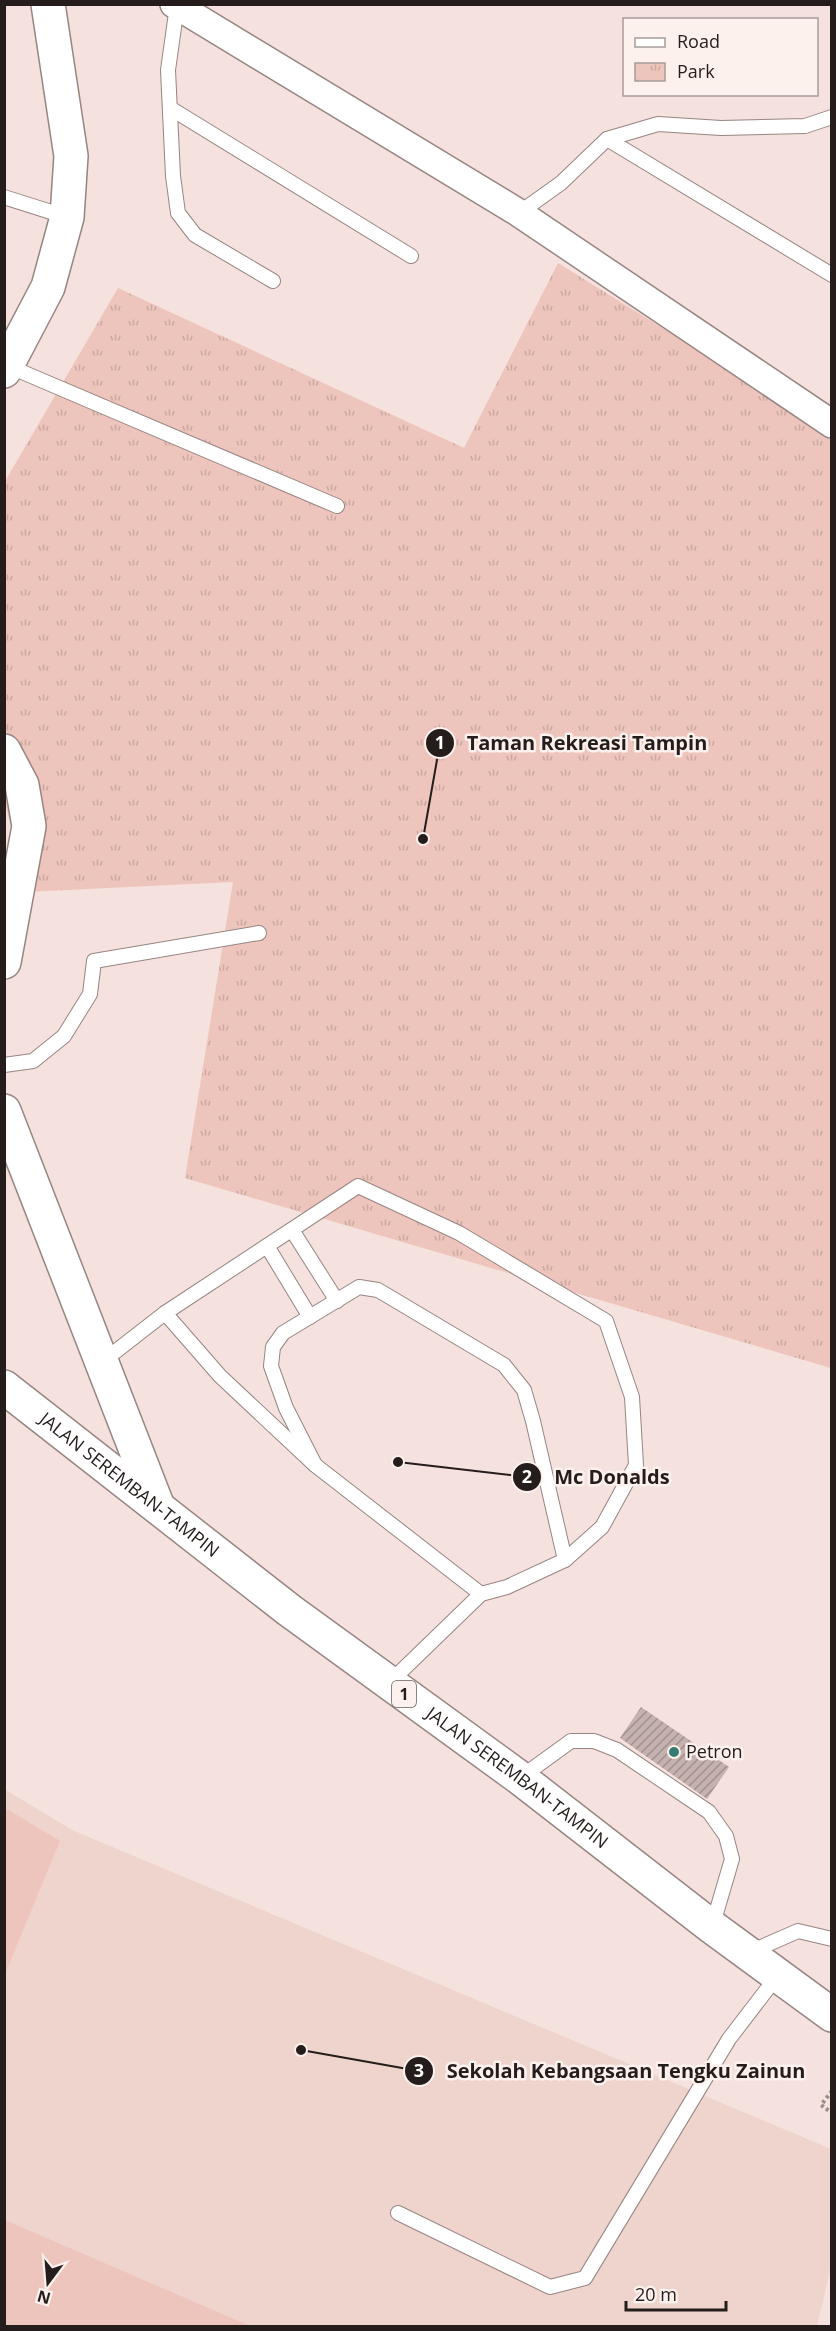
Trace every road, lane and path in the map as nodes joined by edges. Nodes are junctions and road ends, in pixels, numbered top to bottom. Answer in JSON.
{"nodes":[{"id":1,"x":48,"y":4,"type":"edge"},
{"id":2,"x":175,"y":5,"type":"edge"},
{"id":3,"x":170,"y":108,"type":"junction"},
{"id":4,"x":831,"y":117,"type":"edge"},
{"id":5,"x":607,"y":139,"type":"junction"},
{"id":6,"x":4,"y":197,"type":"edge"},
{"id":7,"x":519,"y":213,"type":"junction"},
{"id":8,"x":68,"y":217,"type":"junction"},
{"id":9,"x":411,"y":256,"type":"dead end"},
{"id":10,"x":831,"y":275,"type":"edge"},
{"id":11,"x":273,"y":281,"type":"dead end"},
{"id":12,"x":6,"y":368,"type":"edge"},
{"id":13,"x":831,"y":424,"type":"edge"},
{"id":14,"x":337,"y":506,"type":"dead end"},
{"id":15,"x":4,"y":752,"type":"edge"},
{"id":16,"x":259,"y":933,"type":"dead end"},
{"id":17,"x":4,"y":962,"type":"edge"},
{"id":18,"x":4,"y":1065,"type":"edge"},
{"id":19,"x":4,"y":1111,"type":"edge"},
{"id":20,"x":292,"y":1230,"type":"junction"},
{"id":21,"x":267,"y":1246,"type":"junction"},
{"id":22,"x":337,"y":1301,"type":"junction"},
{"id":23,"x":165,"y":1314,"type":"junction"},
{"id":24,"x":310,"y":1317,"type":"junction"},
{"id":25,"x":102,"y":1362,"type":"junction"},
{"id":26,"x":4,"y":1387,"type":"edge"},
{"id":27,"x":315,"y":1465,"type":"junction"},
{"id":28,"x":158,"y":1507,"type":"junction"},
{"id":29,"x":565,"y":1560,"type":"junction"},
{"id":30,"x":481,"y":1594,"type":"junction"},
{"id":31,"x":388,"y":1683,"type":"junction"},
{"id":32,"x":520,"y":1778,"type":"junction"},
{"id":33,"x":712,"y":1927,"type":"junction"},
{"id":34,"x":831,"y":1939,"type":"edge"},
{"id":35,"x":748,"y":1953,"type":"junction"},
{"id":36,"x":778,"y":1975,"type":"junction"},
{"id":37,"x":831,"y":2015,"type":"edge"},
{"id":38,"x":831,"y":2091,"type":"edge"},
{"id":39,"x":831,"y":2113,"type":"edge"},
{"id":40,"x":398,"y":2213,"type":"dead end"}],
"edges":[{"from":1,"to":8,"type":"main road"},
{"from":2,"to":3,"type":"lane"},
{"from":2,"to":7,"type":"street"},
{"from":3,"to":9,"type":"lane"},
{"from":3,"to":11,"type":"lane"},
{"from":4,"to":5,"type":"lane"},
{"from":5,"to":7,"type":"lane"},
{"from":5,"to":10,"type":"lane"},
{"from":6,"to":8,"type":"lane"},
{"from":7,"to":13,"type":"street"},
{"from":8,"to":12,"type":"main road"},
{"from":12,"to":14,"type":"lane"},
{"from":15,"to":17,"type":"main road"},
{"from":16,"to":18,"type":"lane"},
{"from":19,"to":25,"type":"main road"},
{"from":20,"to":21,"type":"lane"},
{"from":20,"to":22,"type":"lane"},
{"from":20,"to":29,"type":"lane"},
{"from":21,"to":23,"type":"lane"},
{"from":21,"to":24,"type":"lane"},
{"from":22,"to":24,"type":"lane"},
{"from":22,"to":29,"type":"lane"},
{"from":23,"to":25,"type":"lane"},
{"from":23,"to":27,"type":"lane"},
{"from":24,"to":27,"type":"lane"},
{"from":25,"to":28,"type":"main road"},
{"from":26,"to":28,"type":"main road","name":"JALAN SEREMBAN-TAMPIN","number":"1"},
{"from":27,"to":30,"type":"lane"},
{"from":28,"to":31,"type":"main road","name":"JALAN SEREMBAN-TAMPIN","number":"1"},
{"from":29,"to":30,"type":"lane"},
{"from":30,"to":31,"type":"lane"},
{"from":31,"to":32,"type":"main road","name":"JALAN SEREMBAN-TAMPIN","number":"1"},
{"from":32,"to":33,"type":"main road","name":"JALAN SEREMBAN-TAMPIN","number":"1"},
{"from":32,"to":33,"type":"lane"},
{"from":33,"to":35,"type":"main road","name":"JALAN SEREMBAN-TAMPIN","number":"1"},
{"from":34,"to":35,"type":"lane"},
{"from":35,"to":36,"type":"main road","name":"JALAN SEREMBAN-TAMPIN","number":"1"},
{"from":36,"to":37,"type":"main road","name":"JALAN SEREMBAN-TAMPIN","number":"1"},
{"from":36,"to":40,"type":"lane"},
{"from":38,"to":39,"type":"path"}]}
